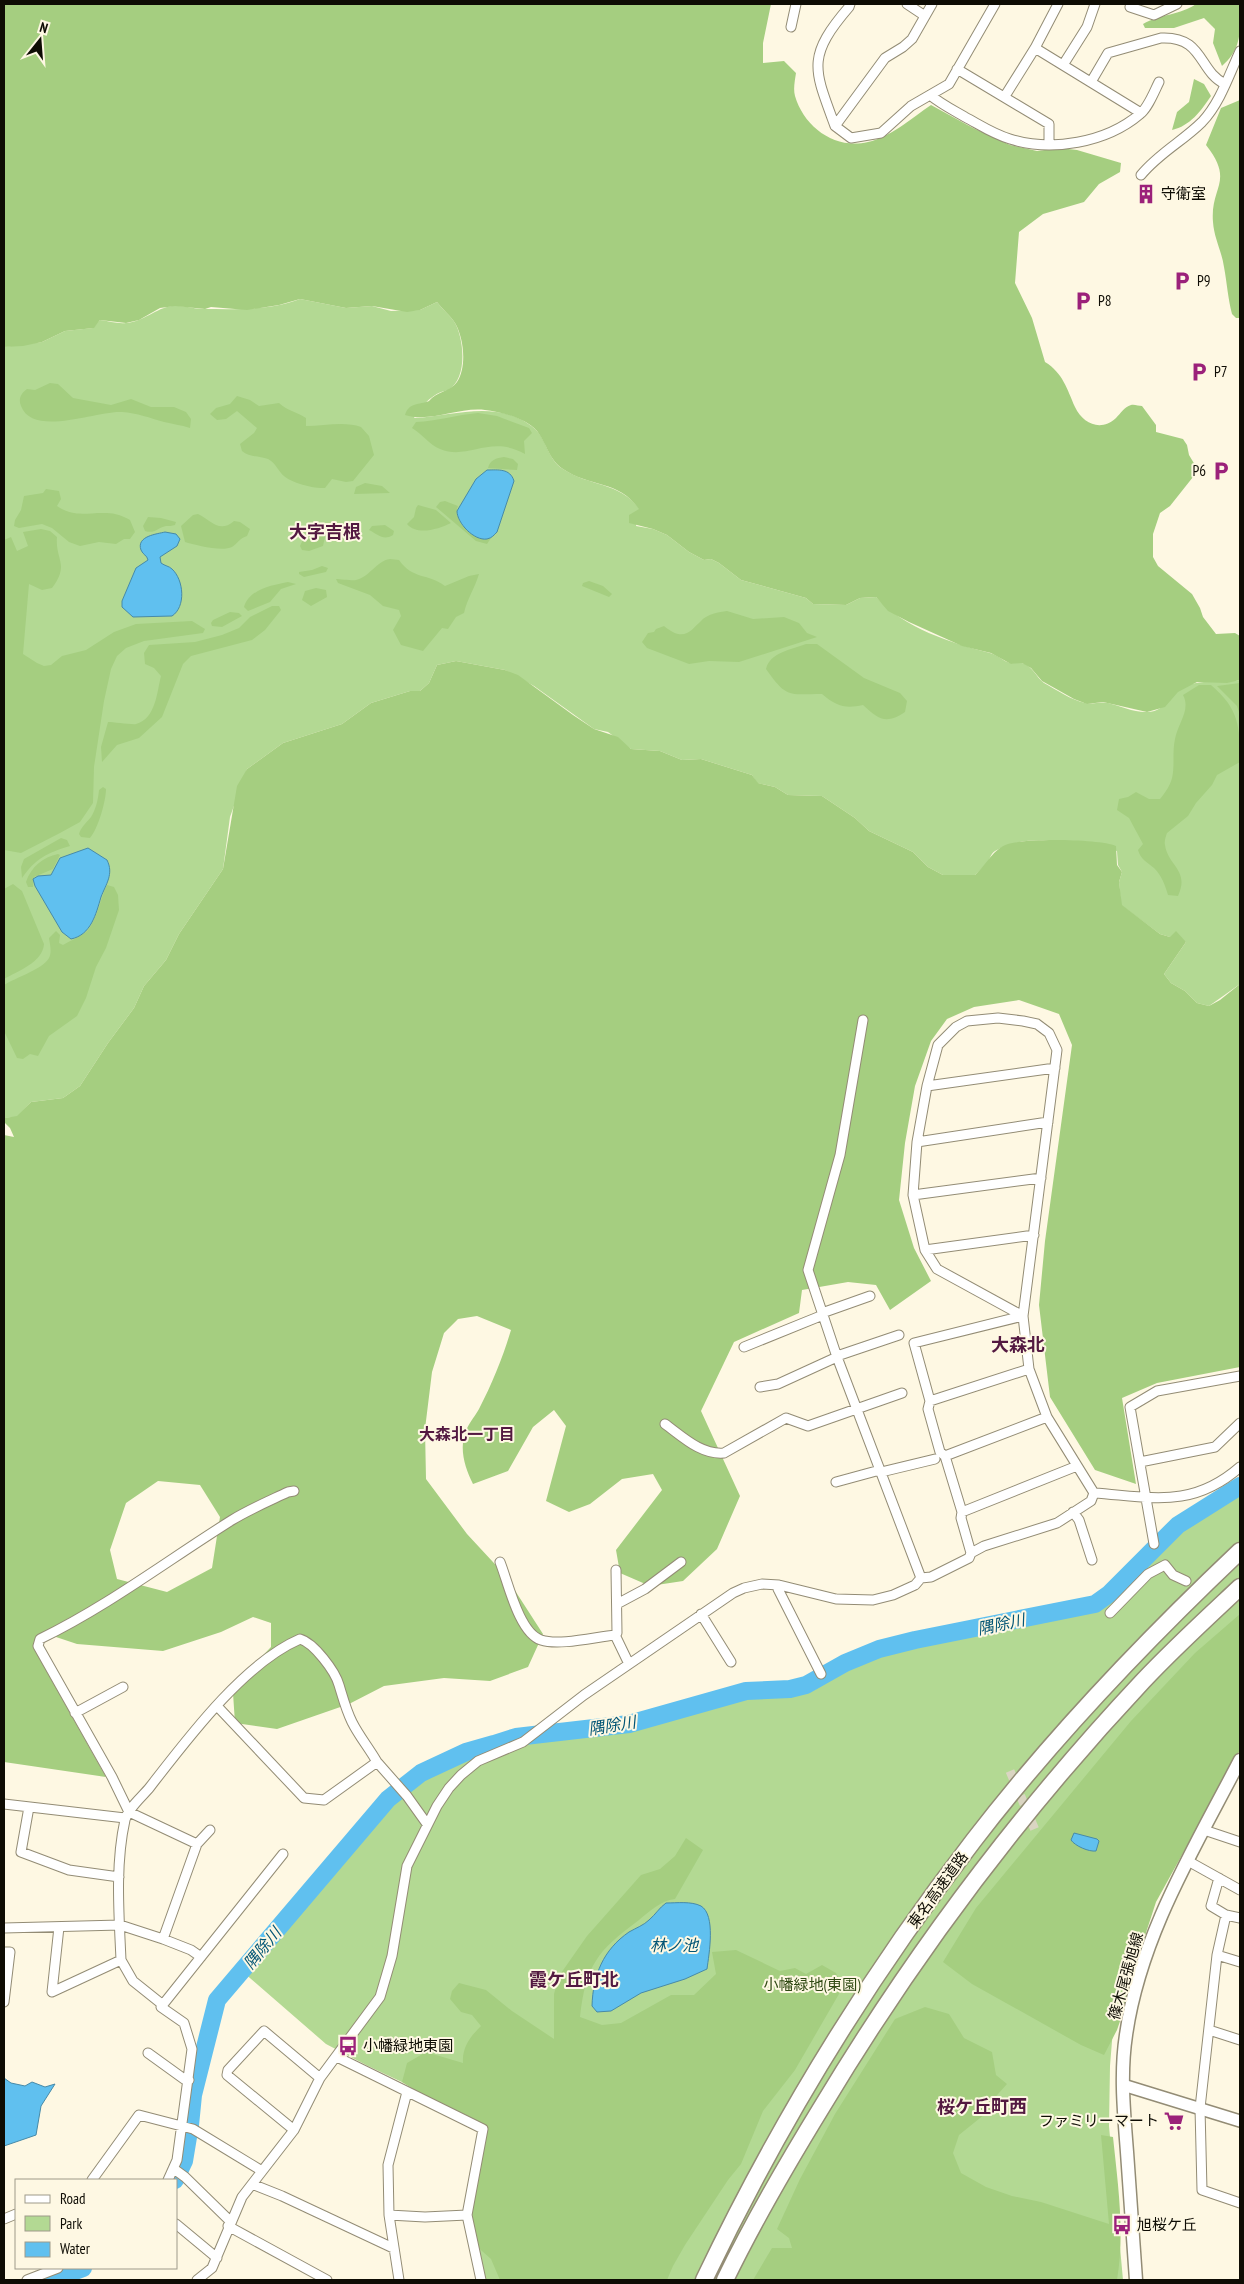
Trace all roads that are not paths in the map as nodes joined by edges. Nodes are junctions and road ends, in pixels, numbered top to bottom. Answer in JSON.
{"nodes":[{"id":1,"x":796,"y":4,"type":"edge"},
{"id":2,"x":850,"y":4,"type":"edge"},
{"id":3,"x":907,"y":4,"type":"edge"},
{"id":4,"x":932,"y":4,"type":"edge"},
{"id":5,"x":995,"y":4,"type":"edge"},
{"id":6,"x":1058,"y":4,"type":"edge"},
{"id":7,"x":1095,"y":4,"type":"edge"},
{"id":8,"x":1131,"y":4,"type":"edge"},
{"id":9,"x":1177,"y":4,"type":"edge"},
{"id":10,"x":925,"y":16,"type":"junction"},
{"id":11,"x":791,"y":27,"type":"dead end"},
{"id":12,"x":1035,"y":48,"type":"junction"},
{"id":13,"x":1240,"y":51,"type":"edge"},
{"id":14,"x":1063,"y":65,"type":"junction"},
{"id":15,"x":957,"y":69,"type":"junction"},
{"id":16,"x":1091,"y":82,"type":"junction"},
{"id":17,"x":1159,"y":82,"type":"dead end"},
{"id":18,"x":1225,"y":84,"type":"junction"},
{"id":19,"x":930,"y":95,"type":"junction"},
{"id":20,"x":1005,"y":96,"type":"junction"},
{"id":21,"x":1141,"y":113,"type":"junction"},
{"id":22,"x":834,"y":126,"type":"junction"},
{"id":23,"x":1049,"y":144,"type":"junction"},
{"id":24,"x":1142,"y":175,"type":"dead end"},
{"id":25,"x":863,"y":1020,"type":"dead end"},
{"id":26,"x":1055,"y":1068,"type":"junction"},
{"id":27,"x":927,"y":1086,"type":"junction"},
{"id":28,"x":1048,"y":1122,"type":"junction"},
{"id":29,"x":918,"y":1142,"type":"junction"},
{"id":30,"x":1041,"y":1178,"type":"junction"},
{"id":31,"x":913,"y":1195,"type":"junction"},
{"id":32,"x":1034,"y":1235,"type":"junction"},
{"id":33,"x":925,"y":1250,"type":"junction"},
{"id":34,"x":870,"y":1296,"type":"dead end"},
{"id":35,"x":823,"y":1314,"type":"junction"},
{"id":36,"x":1023,"y":1316,"type":"junction"},
{"id":37,"x":899,"y":1335,"type":"dead end"},
{"id":38,"x":744,"y":1347,"type":"dead end"},
{"id":39,"x":837,"y":1356,"type":"junction"},
{"id":40,"x":1029,"y":1369,"type":"junction"},
{"id":41,"x":1240,"y":1376,"type":"edge"},
{"id":42,"x":760,"y":1387,"type":"dead end"},
{"id":43,"x":902,"y":1393,"type":"dead end"},
{"id":44,"x":930,"y":1401,"type":"junction"},
{"id":45,"x":857,"y":1407,"type":"junction"},
{"id":46,"x":1047,"y":1417,"type":"junction"},
{"id":47,"x":1240,"y":1423,"type":"edge"},
{"id":48,"x":665,"y":1424,"type":"dead end"},
{"id":49,"x":945,"y":1456,"type":"junction"},
{"id":50,"x":935,"y":1458,"type":"dead end"},
{"id":51,"x":1140,"y":1462,"type":"junction"},
{"id":52,"x":1077,"y":1466,"type":"junction"},
{"id":53,"x":1240,"y":1467,"type":"edge"},
{"id":54,"x":881,"y":1471,"type":"junction"},
{"id":55,"x":836,"y":1482,"type":"dead end"},
{"id":56,"x":294,"y":1491,"type":"dead end"},
{"id":57,"x":1094,"y":1493,"type":"junction"},
{"id":58,"x":1145,"y":1496,"type":"junction"},
{"id":59,"x":962,"y":1512,"type":"junction"},
{"id":60,"x":1074,"y":1512,"type":"junction"},
{"id":61,"x":1154,"y":1544,"type":"dead end"},
{"id":62,"x":1240,"y":1551,"type":"edge"},
{"id":63,"x":972,"y":1553,"type":"junction"},
{"id":64,"x":1092,"y":1560,"type":"dead end"},
{"id":65,"x":500,"y":1562,"type":"dead end"},
{"id":66,"x":681,"y":1562,"type":"dead end"},
{"id":67,"x":616,"y":1570,"type":"dead end"},
{"id":68,"x":921,"y":1578,"type":"junction"},
{"id":69,"x":1186,"y":1581,"type":"dead end"},
{"id":70,"x":779,"y":1585,"type":"junction"},
{"id":71,"x":1240,"y":1587,"type":"edge"},
{"id":72,"x":617,"y":1604,"type":"junction"},
{"id":73,"x":1110,"y":1613,"type":"dead end"},
{"id":74,"x":701,"y":1614,"type":"junction"},
{"id":75,"x":615,"y":1635,"type":"junction"},
{"id":76,"x":731,"y":1662,"type":"dead end"},
{"id":77,"x":629,"y":1664,"type":"junction"},
{"id":78,"x":820,"y":1674,"type":"dead end"},
{"id":79,"x":123,"y":1687,"type":"dead end"},
{"id":80,"x":217,"y":1706,"type":"junction"},
{"id":81,"x":75,"y":1713,"type":"junction"},
{"id":82,"x":1240,"y":1760,"type":"edge"},
{"id":83,"x":376,"y":1762,"type":"junction"},
{"id":84,"x":4,"y":1804,"type":"edge"},
{"id":85,"x":29,"y":1807,"type":"junction"},
{"id":86,"x":127,"y":1815,"type":"junction"},
{"id":87,"x":427,"y":1824,"type":"junction"},
{"id":88,"x":210,"y":1830,"type":"dead end"},
{"id":89,"x":1204,"y":1830,"type":"junction"},
{"id":90,"x":1240,"y":1842,"type":"edge"},
{"id":91,"x":197,"y":1844,"type":"junction"},
{"id":92,"x":283,"y":1854,"type":"dead end"},
{"id":93,"x":1188,"y":1861,"type":"junction"},
{"id":94,"x":119,"y":1877,"type":"junction"},
{"id":95,"x":1219,"y":1878,"type":"junction"},
{"id":96,"x":1240,"y":1890,"type":"edge"},
{"id":97,"x":1226,"y":1914,"type":"junction"},
{"id":98,"x":1240,"y":1918,"type":"edge"},
{"id":99,"x":120,"y":1925,"type":"junction"},
{"id":100,"x":59,"y":1927,"type":"junction"},
{"id":101,"x":4,"y":1928,"type":"edge"},
{"id":102,"x":163,"y":1939,"type":"junction"},
{"id":103,"x":4,"y":1952,"type":"edge"},
{"id":104,"x":1217,"y":1955,"type":"junction"},
{"id":105,"x":201,"y":1957,"type":"junction"},
{"id":106,"x":121,"y":1960,"type":"junction"},
{"id":107,"x":1240,"y":1962,"type":"edge"},
{"id":108,"x":4,"y":2002,"type":"edge"},
{"id":109,"x":163,"y":2005,"type":"junction"},
{"id":110,"x":1209,"y":2030,"type":"junction"},
{"id":111,"x":1240,"y":2040,"type":"edge"},
{"id":112,"x":148,"y":2053,"type":"dead end"},
{"id":113,"x":337,"y":2057,"type":"junction"},
{"id":114,"x":320,"y":2078,"type":"junction"},
{"id":115,"x":189,"y":2080,"type":"junction"},
{"id":116,"x":1123,"y":2085,"type":"junction"},
{"id":117,"x":407,"y":2092,"type":"junction"},
{"id":118,"x":1200,"y":2108,"type":"junction"},
{"id":119,"x":1240,"y":2121,"type":"edge"},
{"id":120,"x":187,"y":2127,"type":"junction"},
{"id":121,"x":294,"y":2130,"type":"junction"},
{"id":122,"x":262,"y":2170,"type":"junction"},
{"id":123,"x":177,"y":2172,"type":"junction"},
{"id":124,"x":93,"y":2179,"type":"edge"},
{"id":125,"x":169,"y":2179,"type":"edge"},
{"id":126,"x":252,"y":2184,"type":"junction"},
{"id":127,"x":1240,"y":2203,"type":"edge"},
{"id":128,"x":389,"y":2215,"type":"junction"},
{"id":129,"x":466,"y":2216,"type":"junction"},
{"id":130,"x":230,"y":2224,"type":"junction"},
{"id":131,"x":178,"y":2226,"type":"edge"},
{"id":132,"x":394,"y":2248,"type":"junction"},
{"id":133,"x":217,"y":2258,"type":"junction"},
{"id":134,"x":55,"y":2269,"type":"edge"},
{"id":135,"x":27,"y":2280,"type":"edge"},
{"id":136,"x":197,"y":2280,"type":"edge"},
{"id":137,"x":327,"y":2280,"type":"edge"},
{"id":138,"x":399,"y":2280,"type":"edge"},
{"id":139,"x":481,"y":2280,"type":"edge"},
{"id":140,"x":704,"y":2280,"type":"edge"},
{"id":141,"x":725,"y":2280,"type":"edge"},
{"id":142,"x":1136,"y":2280,"type":"edge"}],
"edges":[{"from":1,"to":11,"type":"street"},
{"from":2,"to":22,"type":"street"},
{"from":3,"to":10,"type":"street"},
{"from":4,"to":10,"type":"street"},
{"from":5,"to":15,"type":"street"},
{"from":6,"to":12,"type":"street"},
{"from":7,"to":14,"type":"street"},
{"from":8,"to":9,"type":"street"},
{"from":10,"to":22,"type":"street"},
{"from":12,"to":14,"type":"street"},
{"from":12,"to":20,"type":"street"},
{"from":13,"to":18,"type":"street"},
{"from":14,"to":16,"type":"street"},
{"from":15,"to":19,"type":"street"},
{"from":15,"to":20,"type":"street"},
{"from":16,"to":18,"type":"street"},
{"from":16,"to":21,"type":"street"},
{"from":17,"to":21,"type":"street"},
{"from":18,"to":24,"type":"street"},
{"from":19,"to":22,"type":"street"},
{"from":19,"to":23,"type":"street"},
{"from":20,"to":23,"type":"street"},
{"from":21,"to":23,"type":"street"},
{"from":25,"to":35,"type":"street"},
{"from":26,"to":27,"type":"street"},
{"from":26,"to":27,"type":"street"},
{"from":26,"to":28,"type":"street"},
{"from":27,"to":29,"type":"street"},
{"from":28,"to":29,"type":"street"},
{"from":28,"to":30,"type":"street"},
{"from":29,"to":31,"type":"street"},
{"from":30,"to":31,"type":"street"},
{"from":30,"to":32,"type":"street"},
{"from":31,"to":33,"type":"street"},
{"from":32,"to":33,"type":"street"},
{"from":32,"to":36,"type":"street"},
{"from":33,"to":36,"type":"street"},
{"from":34,"to":35,"type":"street"},
{"from":35,"to":38,"type":"street"},
{"from":35,"to":39,"type":"street"},
{"from":36,"to":40,"type":"street"},
{"from":36,"to":44,"type":"street"},
{"from":37,"to":39,"type":"street"},
{"from":39,"to":42,"type":"street"},
{"from":39,"to":45,"type":"street"},
{"from":40,"to":44,"type":"street"},
{"from":40,"to":46,"type":"street"},
{"from":41,"to":51,"type":"street"},
{"from":43,"to":45,"type":"street"},
{"from":44,"to":49,"type":"street"},
{"from":45,"to":48,"type":"street"},
{"from":45,"to":54,"type":"street"},
{"from":46,"to":49,"type":"street"},
{"from":46,"to":52,"type":"street"},
{"from":47,"to":51,"type":"street"},
{"from":49,"to":59,"type":"street"},
{"from":50,"to":54,"type":"street"},
{"from":51,"to":58,"type":"street"},
{"from":52,"to":57,"type":"street"},
{"from":52,"to":59,"type":"street"},
{"from":53,"to":58,"type":"street"},
{"from":54,"to":55,"type":"street"},
{"from":54,"to":68,"type":"street"},
{"from":56,"to":81,"type":"street"},
{"from":57,"to":58,"type":"street"},
{"from":57,"to":60,"type":"street"},
{"from":58,"to":61,"type":"street"},
{"from":59,"to":63,"type":"street"},
{"from":60,"to":63,"type":"street"},
{"from":60,"to":64,"type":"street"},
{"from":62,"to":140,"type":"highway","name":"東名高速道路"},
{"from":63,"to":68,"type":"street"},
{"from":65,"to":75,"type":"street"},
{"from":66,"to":72,"type":"street"},
{"from":67,"to":72,"type":"street"},
{"from":68,"to":70,"type":"street"},
{"from":69,"to":73,"type":"street"},
{"from":70,"to":74,"type":"street"},
{"from":70,"to":78,"type":"street"},
{"from":71,"to":141,"type":"highway","name":"東名高速道路"},
{"from":72,"to":75,"type":"street"},
{"from":74,"to":76,"type":"street"},
{"from":74,"to":77,"type":"street"},
{"from":75,"to":77,"type":"street"},
{"from":77,"to":87,"type":"street"},
{"from":79,"to":81,"type":"street"},
{"from":80,"to":83,"type":"street"},
{"from":80,"to":83,"type":"street"},
{"from":80,"to":86,"type":"street"},
{"from":81,"to":86,"type":"street"},
{"from":82,"to":89,"type":"main road","name":"篠木尾張旭線"},
{"from":83,"to":87,"type":"street"},
{"from":84,"to":85,"type":"street"},
{"from":85,"to":86,"type":"street"},
{"from":85,"to":94,"type":"street"},
{"from":86,"to":91,"type":"street"},
{"from":86,"to":94,"type":"street"},
{"from":87,"to":113,"type":"street"},
{"from":88,"to":91,"type":"street"},
{"from":89,"to":90,"type":"street"},
{"from":89,"to":93,"type":"main road","name":"篠木尾張旭線"},
{"from":91,"to":102,"type":"street"},
{"from":92,"to":105,"type":"street"},
{"from":93,"to":95,"type":"street"},
{"from":93,"to":116,"type":"main road","name":"篠木尾張旭線"},
{"from":94,"to":99,"type":"street"},
{"from":95,"to":96,"type":"street"},
{"from":95,"to":97,"type":"street"},
{"from":97,"to":98,"type":"street"},
{"from":97,"to":104,"type":"street"},
{"from":99,"to":100,"type":"street"},
{"from":99,"to":102,"type":"street"},
{"from":99,"to":106,"type":"street"},
{"from":100,"to":101,"type":"street"},
{"from":100,"to":106,"type":"street"},
{"from":102,"to":105,"type":"street"},
{"from":103,"to":108,"type":"street"},
{"from":104,"to":107,"type":"street"},
{"from":104,"to":110,"type":"street"},
{"from":105,"to":109,"type":"street"},
{"from":106,"to":109,"type":"street"},
{"from":109,"to":115,"type":"street"},
{"from":110,"to":111,"type":"street"},
{"from":110,"to":118,"type":"street"},
{"from":112,"to":115,"type":"street"},
{"from":113,"to":114,"type":"street"},
{"from":113,"to":117,"type":"street"},
{"from":114,"to":121,"type":"street"},
{"from":114,"to":121,"type":"street"},
{"from":115,"to":120,"type":"street"},
{"from":116,"to":118,"type":"street"},
{"from":116,"to":142,"type":"main road","name":"篠木尾張旭線"},
{"from":117,"to":128,"type":"street"},
{"from":117,"to":129,"type":"street"},
{"from":118,"to":119,"type":"street"},
{"from":118,"to":127,"type":"street"},
{"from":120,"to":122,"type":"street"},
{"from":120,"to":123,"type":"street"},
{"from":120,"to":124,"type":"street"},
{"from":121,"to":122,"type":"street"},
{"from":122,"to":126,"type":"street"},
{"from":123,"to":125,"type":"street"},
{"from":123,"to":130,"type":"street"},
{"from":126,"to":130,"type":"street"},
{"from":126,"to":132,"type":"street"},
{"from":128,"to":129,"type":"street"},
{"from":128,"to":132,"type":"street"},
{"from":129,"to":139,"type":"street"},
{"from":130,"to":133,"type":"street"},
{"from":130,"to":137,"type":"street"},
{"from":131,"to":133,"type":"street"},
{"from":132,"to":138,"type":"street"},
{"from":133,"to":136,"type":"street"},
{"from":134,"to":135,"type":"street"}]}
